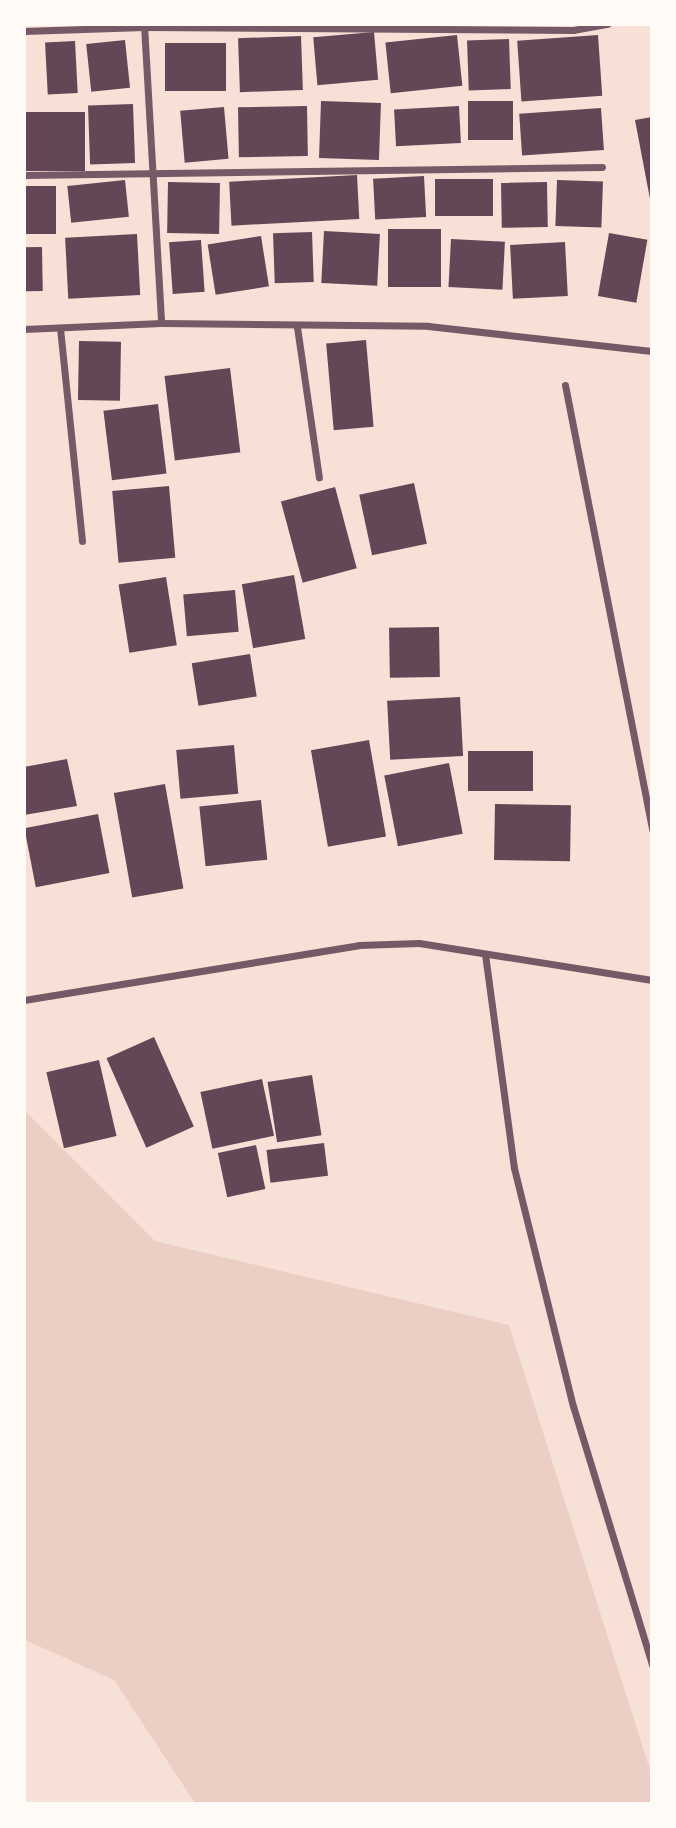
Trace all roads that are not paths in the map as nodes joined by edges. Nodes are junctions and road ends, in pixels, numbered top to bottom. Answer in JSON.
{"nodes":[{"id":1,"x":607,"y":24,"type":"edge"},
{"id":2,"x":144,"y":26,"type":"edge"},
{"id":3,"x":24,"y":31,"type":"edge"},
{"id":4,"x":601,"y":167,"type":"dead end"},
{"id":5,"x":152,"y":172,"type":"junction"},
{"id":6,"x":24,"y":175,"type":"edge"},
{"id":7,"x":161,"y":323,"type":"junction"},
{"id":8,"x":297,"y":327,"type":"junction"},
{"id":9,"x":61,"y":328,"type":"junction"},
{"id":10,"x":24,"y":329,"type":"edge"},
{"id":11,"x":652,"y":351,"type":"edge"},
{"id":12,"x":565,"y":385,"type":"dead end"},
{"id":13,"x":320,"y":477,"type":"dead end"},
{"id":14,"x":82,"y":541,"type":"dead end"},
{"id":15,"x":652,"y":830,"type":"edge"},
{"id":16,"x":485,"y":954,"type":"junction"},
{"id":17,"x":652,"y":980,"type":"edge"},
{"id":18,"x":24,"y":1000,"type":"edge"},
{"id":19,"x":652,"y":1665,"type":"edge"}],
"edges":[{"from":1,"to":2,"type":"street"},
{"from":2,"to":3,"type":"street"},
{"from":2,"to":5,"type":"street"},
{"from":4,"to":5,"type":"street"},
{"from":5,"to":6,"type":"street"},
{"from":5,"to":7,"type":"street"},
{"from":7,"to":8,"type":"street"},
{"from":7,"to":9,"type":"street"},
{"from":8,"to":11,"type":"street"},
{"from":8,"to":13,"type":"street"},
{"from":9,"to":10,"type":"street"},
{"from":9,"to":14,"type":"street"},
{"from":12,"to":15,"type":"street"},
{"from":16,"to":17,"type":"street"},
{"from":16,"to":18,"type":"street"},
{"from":16,"to":19,"type":"street"}]}
